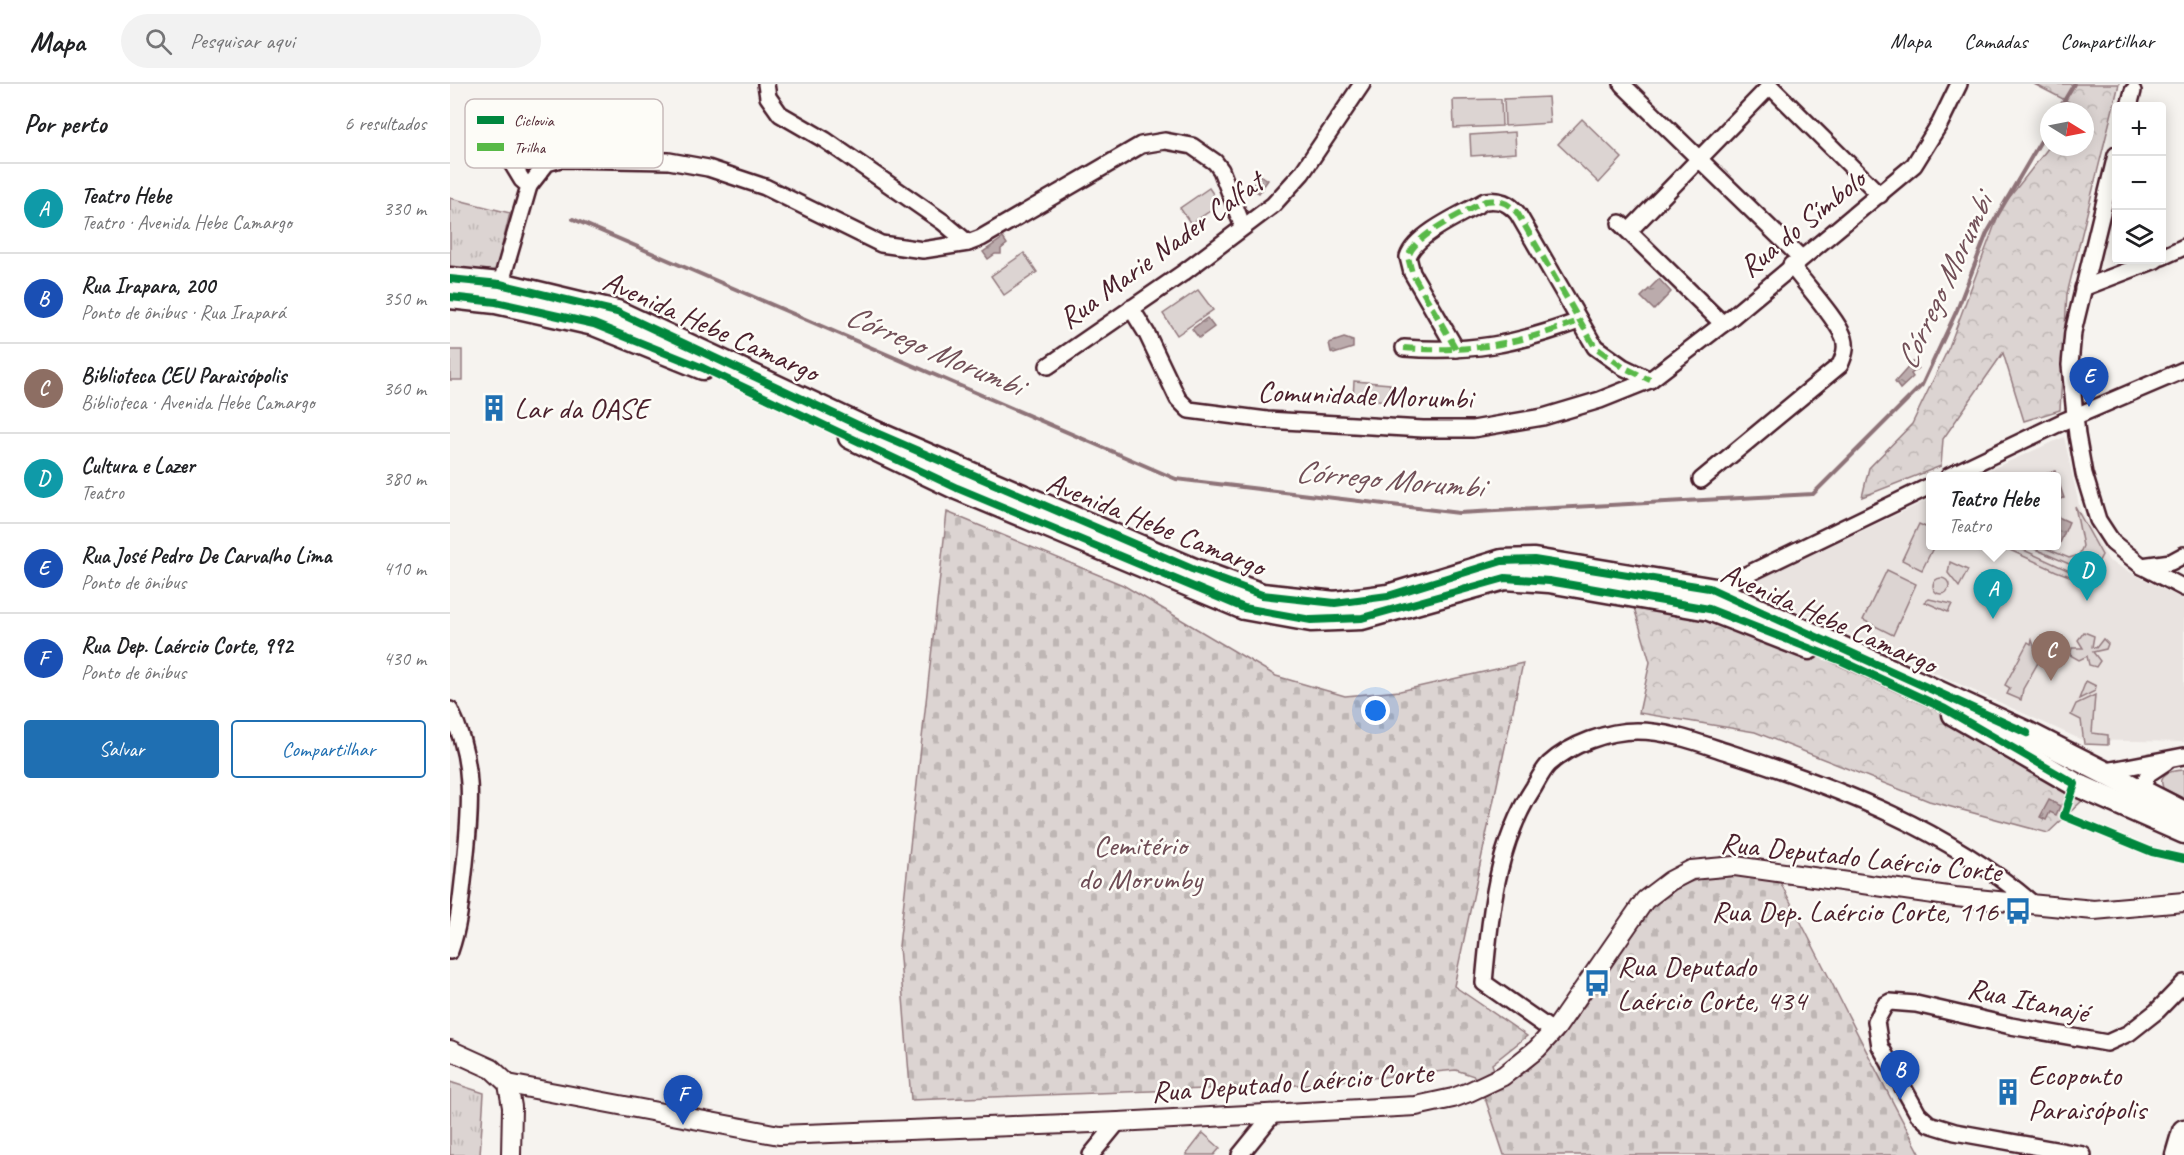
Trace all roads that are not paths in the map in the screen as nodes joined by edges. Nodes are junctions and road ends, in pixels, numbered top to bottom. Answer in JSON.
{"nodes":[{"id":1,"x":766,"y":84,"type":"edge"},
{"id":2,"x":1362,"y":84,"type":"edge"},
{"id":3,"x":1622,"y":84,"type":"edge"},
{"id":4,"x":1959,"y":84,"type":"edge"},
{"id":5,"x":1769,"y":85,"type":"edge"},
{"id":6,"x":2133,"y":91,"type":"dead end"},
{"id":7,"x":2130,"y":102,"type":"edge"},
{"id":8,"x":2116,"y":156,"type":"edge"},
{"id":9,"x":1701,"y":160,"type":"junction"},
{"id":10,"x":663,"y":161,"type":"edge"},
{"id":11,"x":515,"y":168,"type":"edge"},
{"id":12,"x":543,"y":168,"type":"edge"},
{"id":13,"x":530,"y":186,"type":"junction"},
{"id":14,"x":1880,"y":195,"type":"junction"},
{"id":15,"x":1243,"y":227,"type":"junction"},
{"id":16,"x":968,"y":243,"type":"junction"},
{"id":17,"x":2184,"y":247,"type":"edge"},
{"id":18,"x":2166,"y":255,"type":"edge"},
{"id":19,"x":1795,"y":261,"type":"junction"},
{"id":20,"x":2146,"y":264,"type":"edge"},
{"id":21,"x":450,"y":279,"type":"edge"},
{"id":22,"x":2083,"y":288,"type":"junction"},
{"id":23,"x":498,"y":293,"type":"junction"},
{"id":24,"x":450,"y":297,"type":"edge"},
{"id":25,"x":1131,"y":308,"type":"junction"},
{"id":26,"x":1579,"y":321,"type":"junction"},
{"id":27,"x":1723,"y":324,"type":"junction"},
{"id":28,"x":1404,"y":348,"type":"dead end"},
{"id":29,"x":1456,"y":349,"type":"junction"},
{"id":30,"x":1048,"y":366,"type":"dead end"},
{"id":31,"x":2184,"y":370,"type":"edge"},
{"id":32,"x":1650,"y":380,"type":"junction"},
{"id":33,"x":2074,"y":417,"type":"junction"},
{"id":34,"x":1959,"y":472,"type":"edge"},
{"id":35,"x":1701,"y":480,"type":"dead end"},
{"id":36,"x":1926,"y":488,"type":"edge"},
{"id":37,"x":2184,"y":555,"type":"edge"},
{"id":38,"x":2142,"y":566,"type":"junction"},
{"id":39,"x":2184,"y":588,"type":"edge"},
{"id":40,"x":1712,"y":599,"type":"junction"},
{"id":41,"x":450,"y":710,"type":"edge"},
{"id":42,"x":2181,"y":756,"type":"edge"},
{"id":43,"x":2099,"y":772,"type":"junction"},
{"id":44,"x":2138,"y":800,"type":"junction"},
{"id":45,"x":2184,"y":813,"type":"edge"},
{"id":46,"x":2184,"y":832,"type":"edge"},
{"id":47,"x":2184,"y":902,"type":"edge"},
{"id":48,"x":2032,"y":903,"type":"junction"},
{"id":49,"x":2158,"y":906,"type":"junction"},
{"id":50,"x":2184,"y":913,"type":"edge"},
{"id":51,"x":450,"y":951,"type":"edge"},
{"id":52,"x":2184,"y":983,"type":"edge"},
{"id":53,"x":1554,"y":1032,"type":"junction"},
{"id":54,"x":450,"y":1050,"type":"edge"},
{"id":55,"x":508,"y":1084,"type":"junction"},
{"id":56,"x":1274,"y":1113,"type":"junction"},
{"id":57,"x":1118,"y":1122,"type":"junction"},
{"id":58,"x":2184,"y":1131,"type":"edge"},
{"id":59,"x":511,"y":1155,"type":"edge"},
{"id":60,"x":1091,"y":1155,"type":"edge"},
{"id":61,"x":1240,"y":1155,"type":"edge"},
{"id":62,"x":2083,"y":1155,"type":"edge"},
{"id":63,"x":2177,"y":1155,"type":"edge"}],
"edges":[{"from":1,"to":16,"type":"street"},
{"from":2,"to":15,"type":"street","name":"Rua Marie Nader Calfat"},
{"from":3,"to":9,"type":"street"},
{"from":4,"to":14,"type":"street","name":"Rua do Símbolo"},
{"from":5,"to":9,"type":"street"},
{"from":5,"to":14,"type":"street"},
{"from":6,"to":7,"type":"street"},
{"from":8,"to":22,"type":"street"},
{"from":9,"to":19,"type":"street"},
{"from":9,"to":27,"type":"street"},
{"from":10,"to":16,"type":"street"},
{"from":11,"to":13,"type":"street"},
{"from":12,"to":13,"type":"street"},
{"from":13,"to":23,"type":"street"},
{"from":14,"to":19,"type":"street","name":"Rua do Símbolo"},
{"from":15,"to":16,"type":"street"},
{"from":15,"to":25,"type":"street","name":"Rua Marie Nader Calfat"},
{"from":17,"to":18,"type":"street"},
{"from":19,"to":27,"type":"street","name":"Rua do Símbolo"},
{"from":19,"to":35,"type":"street"},
{"from":20,"to":22,"type":"street"},
{"from":21,"to":23,"type":"main road","name":"Avenida Hebe Camargo"},
{"from":22,"to":33,"type":"street"},
{"from":23,"to":24,"type":"main road","name":"Avenida Hebe Camargo"},
{"from":23,"to":40,"type":"main road","name":"Avenida Hebe Camargo"},
{"from":25,"to":30,"type":"street","name":"Rua Marie Nader Calfat"},
{"from":25,"to":32,"type":"street","name":"Comunidade Morumbi"},
{"from":26,"to":29,"type":"street"},
{"from":26,"to":29,"type":"street"},
{"from":26,"to":32,"type":"street"},
{"from":27,"to":32,"type":"street","name":"Rua do Símbolo"},
{"from":28,"to":29,"type":"street"},
{"from":31,"to":33,"type":"street"},
{"from":33,"to":34,"type":"street"},
{"from":33,"to":38,"type":"street"},
{"from":36,"to":40,"type":"street"},
{"from":37,"to":38,"type":"street"},
{"from":38,"to":39,"type":"street"},
{"from":40,"to":43,"type":"main road","name":"Avenida Hebe Camargo"},
{"from":40,"to":44,"type":"main road","name":"Avenida Hebe Camargo"},
{"from":41,"to":51,"type":"street"},
{"from":42,"to":43,"type":"street"},
{"from":42,"to":44,"type":"street"},
{"from":43,"to":44,"type":"main road","name":"Avenida Hebe Camargo"},
{"from":44,"to":45,"type":"main road","name":"Avenida Hebe Camargo"},
{"from":44,"to":46,"type":"main road","name":"Avenida Hebe Camargo"},
{"from":47,"to":49,"type":"street","name":"Rua Deputado Laércio Corte"},
{"from":48,"to":49,"type":"street","name":"Rua Deputado Laércio Corte"},
{"from":48,"to":53,"type":"street","name":"Rua Deputado Laércio Corte"},
{"from":48,"to":53,"type":"street"},
{"from":49,"to":50,"type":"street","name":"Rua Deputado Laércio Corte"},
{"from":52,"to":62,"type":"street","name":"Rua Itanajé"},
{"from":53,"to":56,"type":"street","name":"Rua Deputado Laércio Corte"},
{"from":54,"to":55,"type":"street","name":"Rua Deputado Laércio Corte"},
{"from":55,"to":57,"type":"street","name":"Rua Deputado Laércio Corte"},
{"from":55,"to":59,"type":"street"},
{"from":56,"to":57,"type":"street","name":"Rua Deputado Laércio Corte"},
{"from":56,"to":61,"type":"street"},
{"from":57,"to":60,"type":"street"},
{"from":58,"to":63,"type":"main road"}]}
